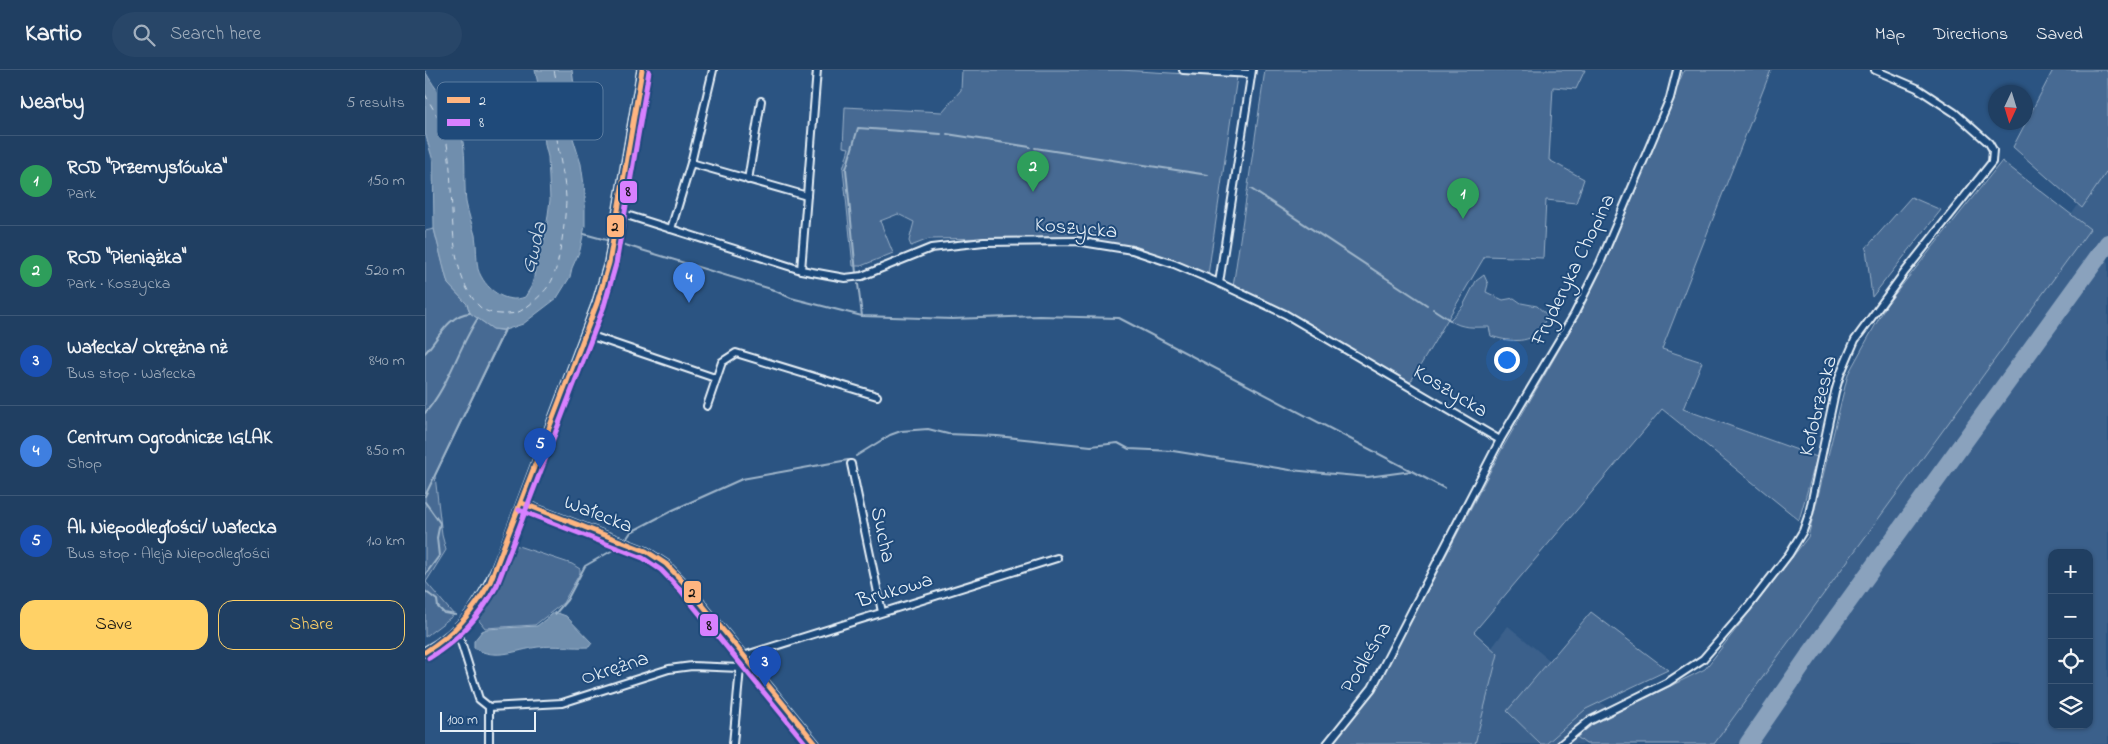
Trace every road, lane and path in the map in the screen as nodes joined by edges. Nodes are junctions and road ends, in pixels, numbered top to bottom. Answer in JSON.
{"nodes":[{"id":1,"x":642,"y":70,"type":"edge"},
{"id":2,"x":713,"y":70,"type":"edge"},
{"id":3,"x":817,"y":70,"type":"edge"},
{"id":4,"x":1183,"y":70,"type":"edge"},
{"id":5,"x":1677,"y":70,"type":"edge"},
{"id":6,"x":1875,"y":70,"type":"edge"},
{"id":7,"x":1251,"y":72,"type":"edge"},
{"id":8,"x":761,"y":101,"type":"dead end"},
{"id":9,"x":691,"y":163,"type":"junction"},
{"id":10,"x":748,"y":180,"type":"junction"},
{"id":11,"x":807,"y":196,"type":"junction"},
{"id":12,"x":617,"y":212,"type":"junction"},
{"id":13,"x":671,"y":229,"type":"junction"},
{"id":14,"x":801,"y":270,"type":"junction"},
{"id":15,"x":1219,"y":283,"type":"junction"},
{"id":16,"x":585,"y":334,"type":"junction"},
{"id":17,"x":715,"y":378,"type":"junction"},
{"id":18,"x":877,"y":396,"type":"dead end"},
{"id":19,"x":707,"y":406,"type":"dead end"},
{"id":20,"x":1500,"y":440,"type":"junction"},
{"id":21,"x":851,"y":464,"type":"dead end"},
{"id":22,"x":522,"y":503,"type":"junction"},
{"id":23,"x":1057,"y":558,"type":"dead end"},
{"id":24,"x":1414,"y":610,"type":"joint"},
{"id":25,"x":881,"y":612,"type":"junction"},
{"id":26,"x":457,"y":629,"type":"junction"},
{"id":27,"x":425,"y":652,"type":"edge"},
{"id":28,"x":743,"y":656,"type":"junction"},
{"id":29,"x":749,"y":664,"type":"junction"},
{"id":30,"x":740,"y":668,"type":"junction"},
{"id":31,"x":489,"y":707,"type":"junction"},
{"id":32,"x":489,"y":744,"type":"edge"},
{"id":33,"x":733,"y":744,"type":"edge"},
{"id":34,"x":816,"y":744,"type":"edge"},
{"id":35,"x":1327,"y":744,"type":"edge"},
{"id":36,"x":1561,"y":744,"type":"edge"}],
"edges":[{"from":1,"to":12,"type":"street"},
{"from":2,"to":9,"type":"street"},
{"from":3,"to":11,"type":"street"},
{"from":4,"to":7,"type":"street"},
{"from":5,"to":20,"type":"street","name":"Fryderyka Chopina"},
{"from":6,"to":36,"type":"street","name":"Kołobrzeska"},
{"from":7,"to":15,"type":"street"},
{"from":8,"to":10,"type":"street"},
{"from":9,"to":10,"type":"street"},
{"from":9,"to":13,"type":"street"},
{"from":10,"to":11,"type":"street"},
{"from":11,"to":14,"type":"street"},
{"from":12,"to":13,"type":"street","name":"Koszycka"},
{"from":12,"to":16,"type":"street"},
{"from":13,"to":14,"type":"street","name":"Koszycka"},
{"from":14,"to":15,"type":"street","name":"Koszycka"},
{"from":15,"to":20,"type":"street","name":"Koszycka"},
{"from":16,"to":17,"type":"street"},
{"from":16,"to":22,"type":"street"},
{"from":17,"to":18,"type":"street"},
{"from":17,"to":19,"type":"street"},
{"from":20,"to":24,"type":"street","name":"Fryderyka Chopina"},
{"from":21,"to":25,"type":"street","name":"Sucha"},
{"from":22,"to":26,"type":"street"},
{"from":22,"to":28,"type":"street","name":"Wałecka"},
{"from":23,"to":25,"type":"street","name":"Brukowa"},
{"from":24,"to":35,"type":"street","name":"Podleśna"},
{"from":25,"to":28,"type":"street","name":"Brukowa"},
{"from":26,"to":27,"type":"street"},
{"from":26,"to":31,"type":"street"},
{"from":28,"to":29,"type":"street","name":"Wałecka"},
{"from":29,"to":30,"type":"street","name":"Okrężna"},
{"from":29,"to":34,"type":"street","name":"Wałecka"},
{"from":30,"to":31,"type":"street","name":"Okrężna"},
{"from":30,"to":33,"type":"street"},
{"from":31,"to":32,"type":"street"}]}
